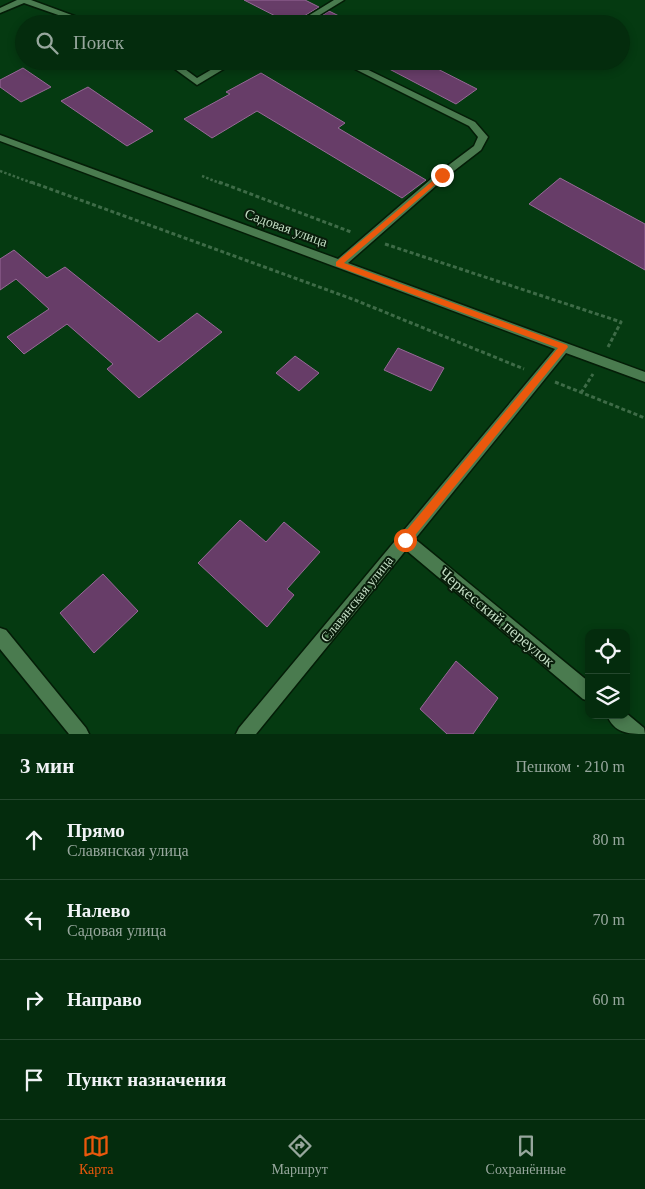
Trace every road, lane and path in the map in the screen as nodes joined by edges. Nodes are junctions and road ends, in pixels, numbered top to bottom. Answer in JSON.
{"nodes":[{"id":1,"x":23,"y":0,"type":"edge"},
{"id":2,"x":340,"y":0,"type":"edge"},
{"id":3,"x":0,"y":11,"type":"edge"},
{"id":4,"x":66,"y":15,"type":"edge"},
{"id":5,"x":314,"y":15,"type":"edge"},
{"id":6,"x":180,"y":70,"type":"edge"},
{"id":7,"x":218,"y":70,"type":"edge"},
{"id":8,"x":361,"y":70,"type":"edge"},
{"id":9,"x":0,"y":138,"type":"edge"},
{"id":10,"x":0,"y":171,"type":"edge"},
{"id":11,"x":202,"y":176,"type":"dead end"},
{"id":12,"x":368,"y":239,"type":"junction"},
{"id":13,"x":339,"y":264,"type":"junction"},
{"id":14,"x":564,"y":347,"type":"junction"},
{"id":15,"x":601,"y":361,"type":"junction"},
{"id":16,"x":540,"y":376,"type":"junction"},
{"id":17,"x":645,"y":377,"type":"edge"},
{"id":18,"x":582,"y":393,"type":"junction"},
{"id":19,"x":645,"y":418,"type":"edge"},
{"id":20,"x":405,"y":540,"type":"junction"},
{"id":21,"x":0,"y":636,"type":"edge"},
{"id":22,"x":585,"y":691,"type":"edge"},
{"id":23,"x":620,"y":719,"type":"edge"},
{"id":24,"x":80,"y":734,"type":"edge"},
{"id":25,"x":246,"y":734,"type":"edge"},
{"id":26,"x":638,"y":734,"type":"edge"}],
"edges":[{"from":1,"to":3,"type":"street"},
{"from":1,"to":4,"type":"street"},
{"from":2,"to":5,"type":"street"},
{"from":6,"to":7,"type":"street"},
{"from":8,"to":12,"type":"street"},
{"from":9,"to":13,"type":"street","name":"Садовая улица"},
{"from":10,"to":16,"type":"path"},
{"from":11,"to":12,"type":"path"},
{"from":12,"to":13,"type":"street"},
{"from":12,"to":15,"type":"path"},
{"from":13,"to":14,"type":"street","name":"Садовая улица"},
{"from":14,"to":15,"type":"street","name":"Садовая улица"},
{"from":14,"to":16,"type":"street","name":"Славянская улица"},
{"from":15,"to":17,"type":"street","name":"Садовая улица"},
{"from":15,"to":18,"type":"path"},
{"from":16,"to":18,"type":"path"},
{"from":16,"to":20,"type":"street","name":"Славянская улица"},
{"from":18,"to":19,"type":"path"},
{"from":20,"to":22,"type":"street","name":"Черкесский переулок"},
{"from":20,"to":25,"type":"street","name":"Славянская улица"},
{"from":21,"to":24,"type":"street"},
{"from":23,"to":26,"type":"street"}]}
